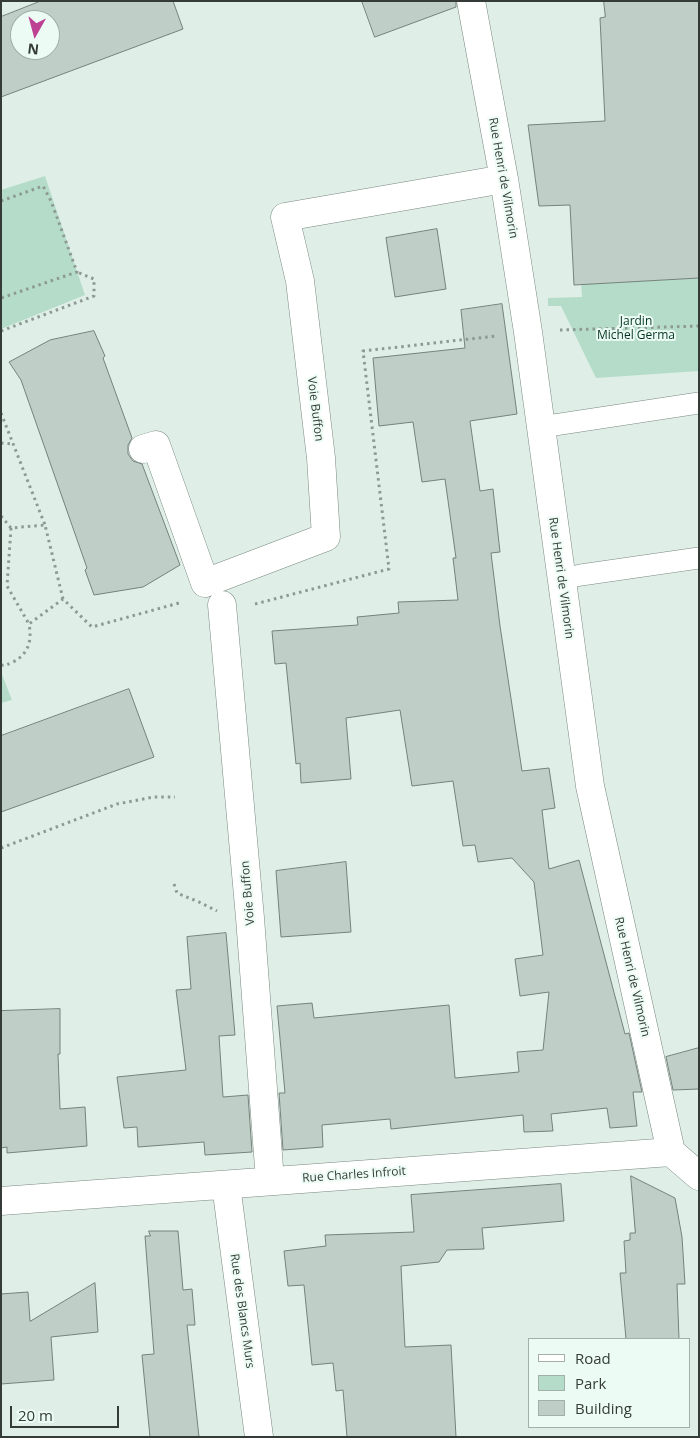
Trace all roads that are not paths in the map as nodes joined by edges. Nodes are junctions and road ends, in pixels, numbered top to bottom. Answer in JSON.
{"nodes":[{"id":1,"x":471,"y":1,"type":"edge"},
{"id":2,"x":504,"y":179,"type":"junction"},
{"id":3,"x":699,"y":403,"type":"edge"},
{"id":4,"x":541,"y":428,"type":"junction"},
{"id":5,"x":144,"y":449,"type":"dead end"},
{"id":6,"x":699,"y":558,"type":"edge"},
{"id":7,"x":562,"y":579,"type":"junction"},
{"id":8,"x":223,"y":609,"type":"road end"},
{"id":9,"x":671,"y":1152,"type":"junction"},
{"id":10,"x":699,"y":1176,"type":"edge"},
{"id":11,"x":270,"y":1181,"type":"junction"},
{"id":12,"x":226,"y":1185,"type":"junction"},
{"id":13,"x":1,"y":1201,"type":"edge"},
{"id":14,"x":259,"y":1437,"type":"edge"}],
"edges":[{"from":1,"to":2,"type":"street","name":"Rue Henri de Vilmorin"},
{"from":2,"to":4,"type":"street","name":"Rue Henri de Vilmorin"},
{"from":2,"to":5,"type":"street","name":"Voie Buffon"},
{"from":3,"to":4,"type":"lane"},
{"from":4,"to":7,"type":"street","name":"Rue Henri de Vilmorin"},
{"from":6,"to":7,"type":"lane"},
{"from":7,"to":9,"type":"street","name":"Rue Henri de Vilmorin"},
{"from":8,"to":11,"type":"street","name":"Voie Buffon"},
{"from":9,"to":10,"type":"street"},
{"from":9,"to":11,"type":"street","name":"Rue Charles Infroit"},
{"from":11,"to":12,"type":"street","name":"Rue Charles Infroit"},
{"from":12,"to":13,"type":"street","name":"Rue Charles Infroit"},
{"from":12,"to":14,"type":"street","name":"Rue des Blancs Murs"}]}
